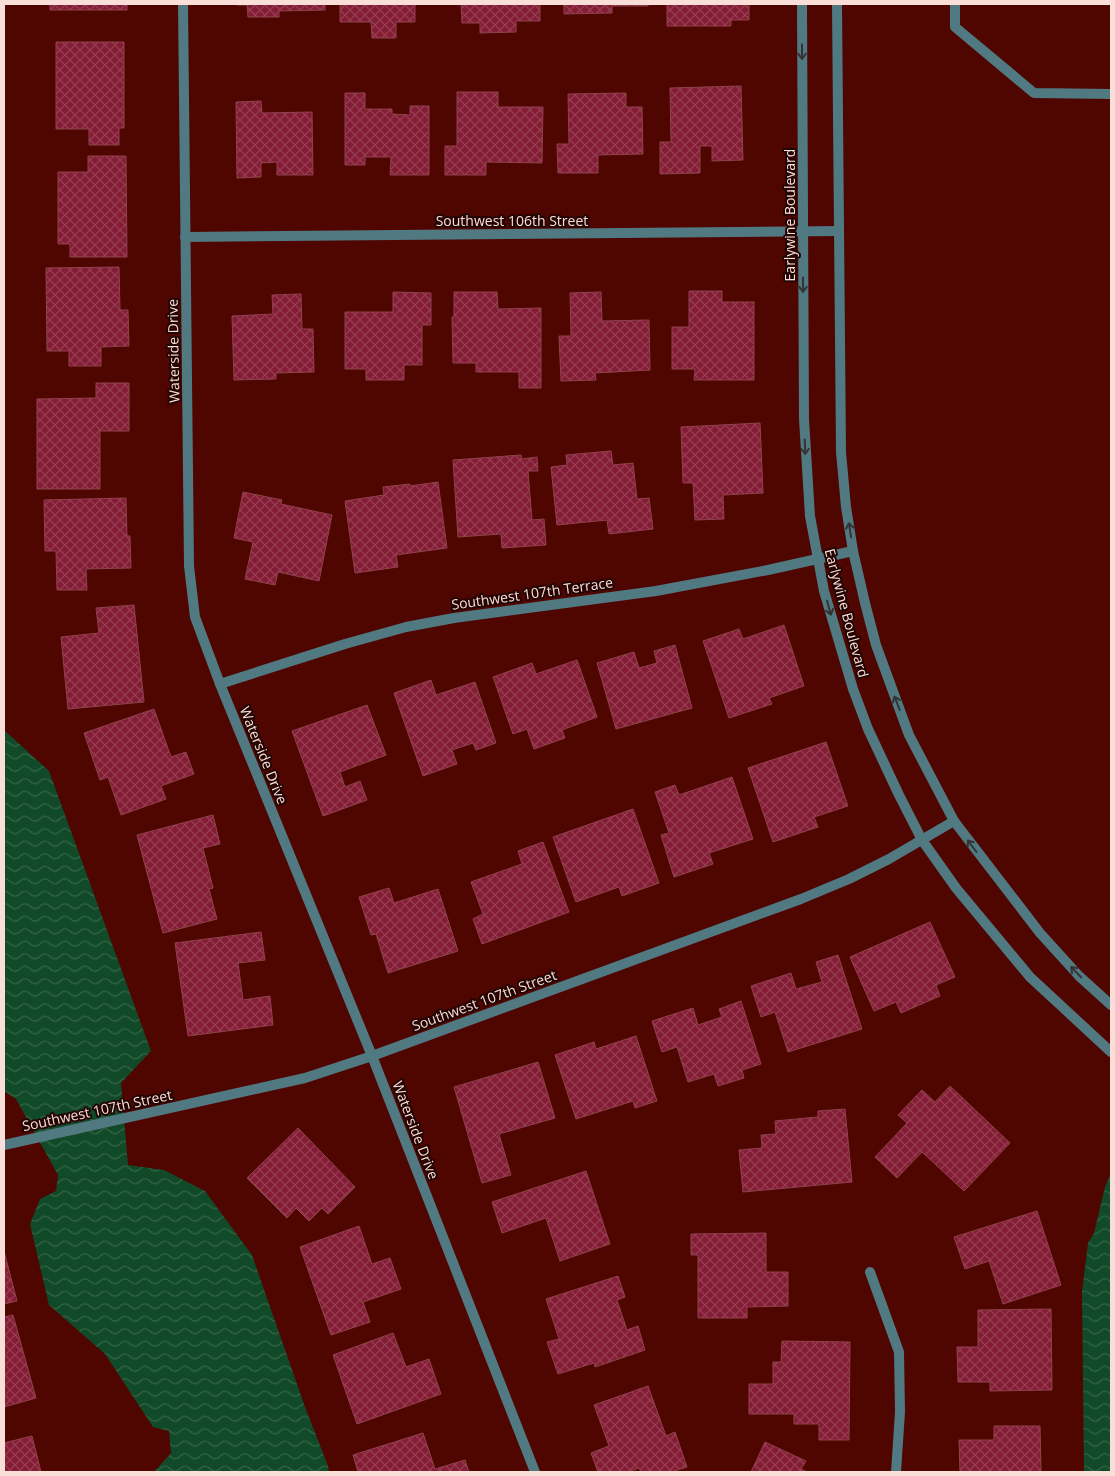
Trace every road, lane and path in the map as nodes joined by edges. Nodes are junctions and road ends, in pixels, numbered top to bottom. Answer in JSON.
{"nodes":[{"id":1,"x":184,"y":4,"type":"edge"},
{"id":2,"x":802,"y":4,"type":"edge"},
{"id":3,"x":837,"y":4,"type":"edge"},
{"id":4,"x":955,"y":4,"type":"edge"},
{"id":5,"x":1111,"y":94,"type":"edge"},
{"id":6,"x":802,"y":232,"type":"junction"},
{"id":7,"x":839,"y":232,"type":"junction"},
{"id":8,"x":185,"y":237,"type":"junction"},
{"id":9,"x":853,"y":551,"type":"junction"},
{"id":10,"x":818,"y":560,"type":"junction"},
{"id":11,"x":220,"y":684,"type":"junction"},
{"id":12,"x":954,"y":822,"type":"junction"},
{"id":13,"x":922,"y":840,"type":"junction"},
{"id":14,"x":1111,"y":1005,"type":"edge"},
{"id":15,"x":1111,"y":1052,"type":"edge"},
{"id":16,"x":372,"y":1056,"type":"junction"},
{"id":17,"x":4,"y":1145,"type":"edge"},
{"id":18,"x":870,"y":1272,"type":"dead end"},
{"id":19,"x":535,"y":1472,"type":"edge"},
{"id":20,"x":896,"y":1472,"type":"edge"}],
"edges":[{"from":1,"to":8,"type":"street","name":"Waterside Drive"},
{"from":2,"to":6,"type":"street","name":"Earlywine Boulevard","one_way":true},
{"from":3,"to":7,"type":"street","name":"Earlywine Boulevard"},
{"from":4,"to":5,"type":"street"},
{"from":6,"to":7,"type":"street","name":"Southwest 106th Street"},
{"from":6,"to":8,"type":"street","name":"Southwest 106th Street"},
{"from":6,"to":10,"type":"street","name":"Earlywine Boulevard","one_way":true},
{"from":9,"to":7,"type":"street","name":"Earlywine Boulevard","one_way":true},
{"from":8,"to":11,"type":"street","name":"Waterside Drive"},
{"from":9,"to":10,"type":"street","name":"Southwest 107th Terrace"},
{"from":12,"to":9,"type":"street","name":"Earlywine Boulevard","one_way":true},
{"from":10,"to":11,"type":"street","name":"Southwest 107th Terrace"},
{"from":10,"to":13,"type":"street","name":"Earlywine Boulevard","one_way":true},
{"from":11,"to":16,"type":"street","name":"Waterside Drive"},
{"from":12,"to":13,"type":"street","name":"Southwest 107th Street"},
{"from":14,"to":12,"type":"street","name":"Earlywine Boulevard","one_way":true},
{"from":13,"to":15,"type":"street","name":"Earlywine Boulevard"},
{"from":13,"to":16,"type":"street","name":"Southwest 107th Street"},
{"from":16,"to":17,"type":"street","name":"Southwest 107th Street"},
{"from":16,"to":19,"type":"street","name":"Waterside Drive"},
{"from":18,"to":20,"type":"street"}]}
